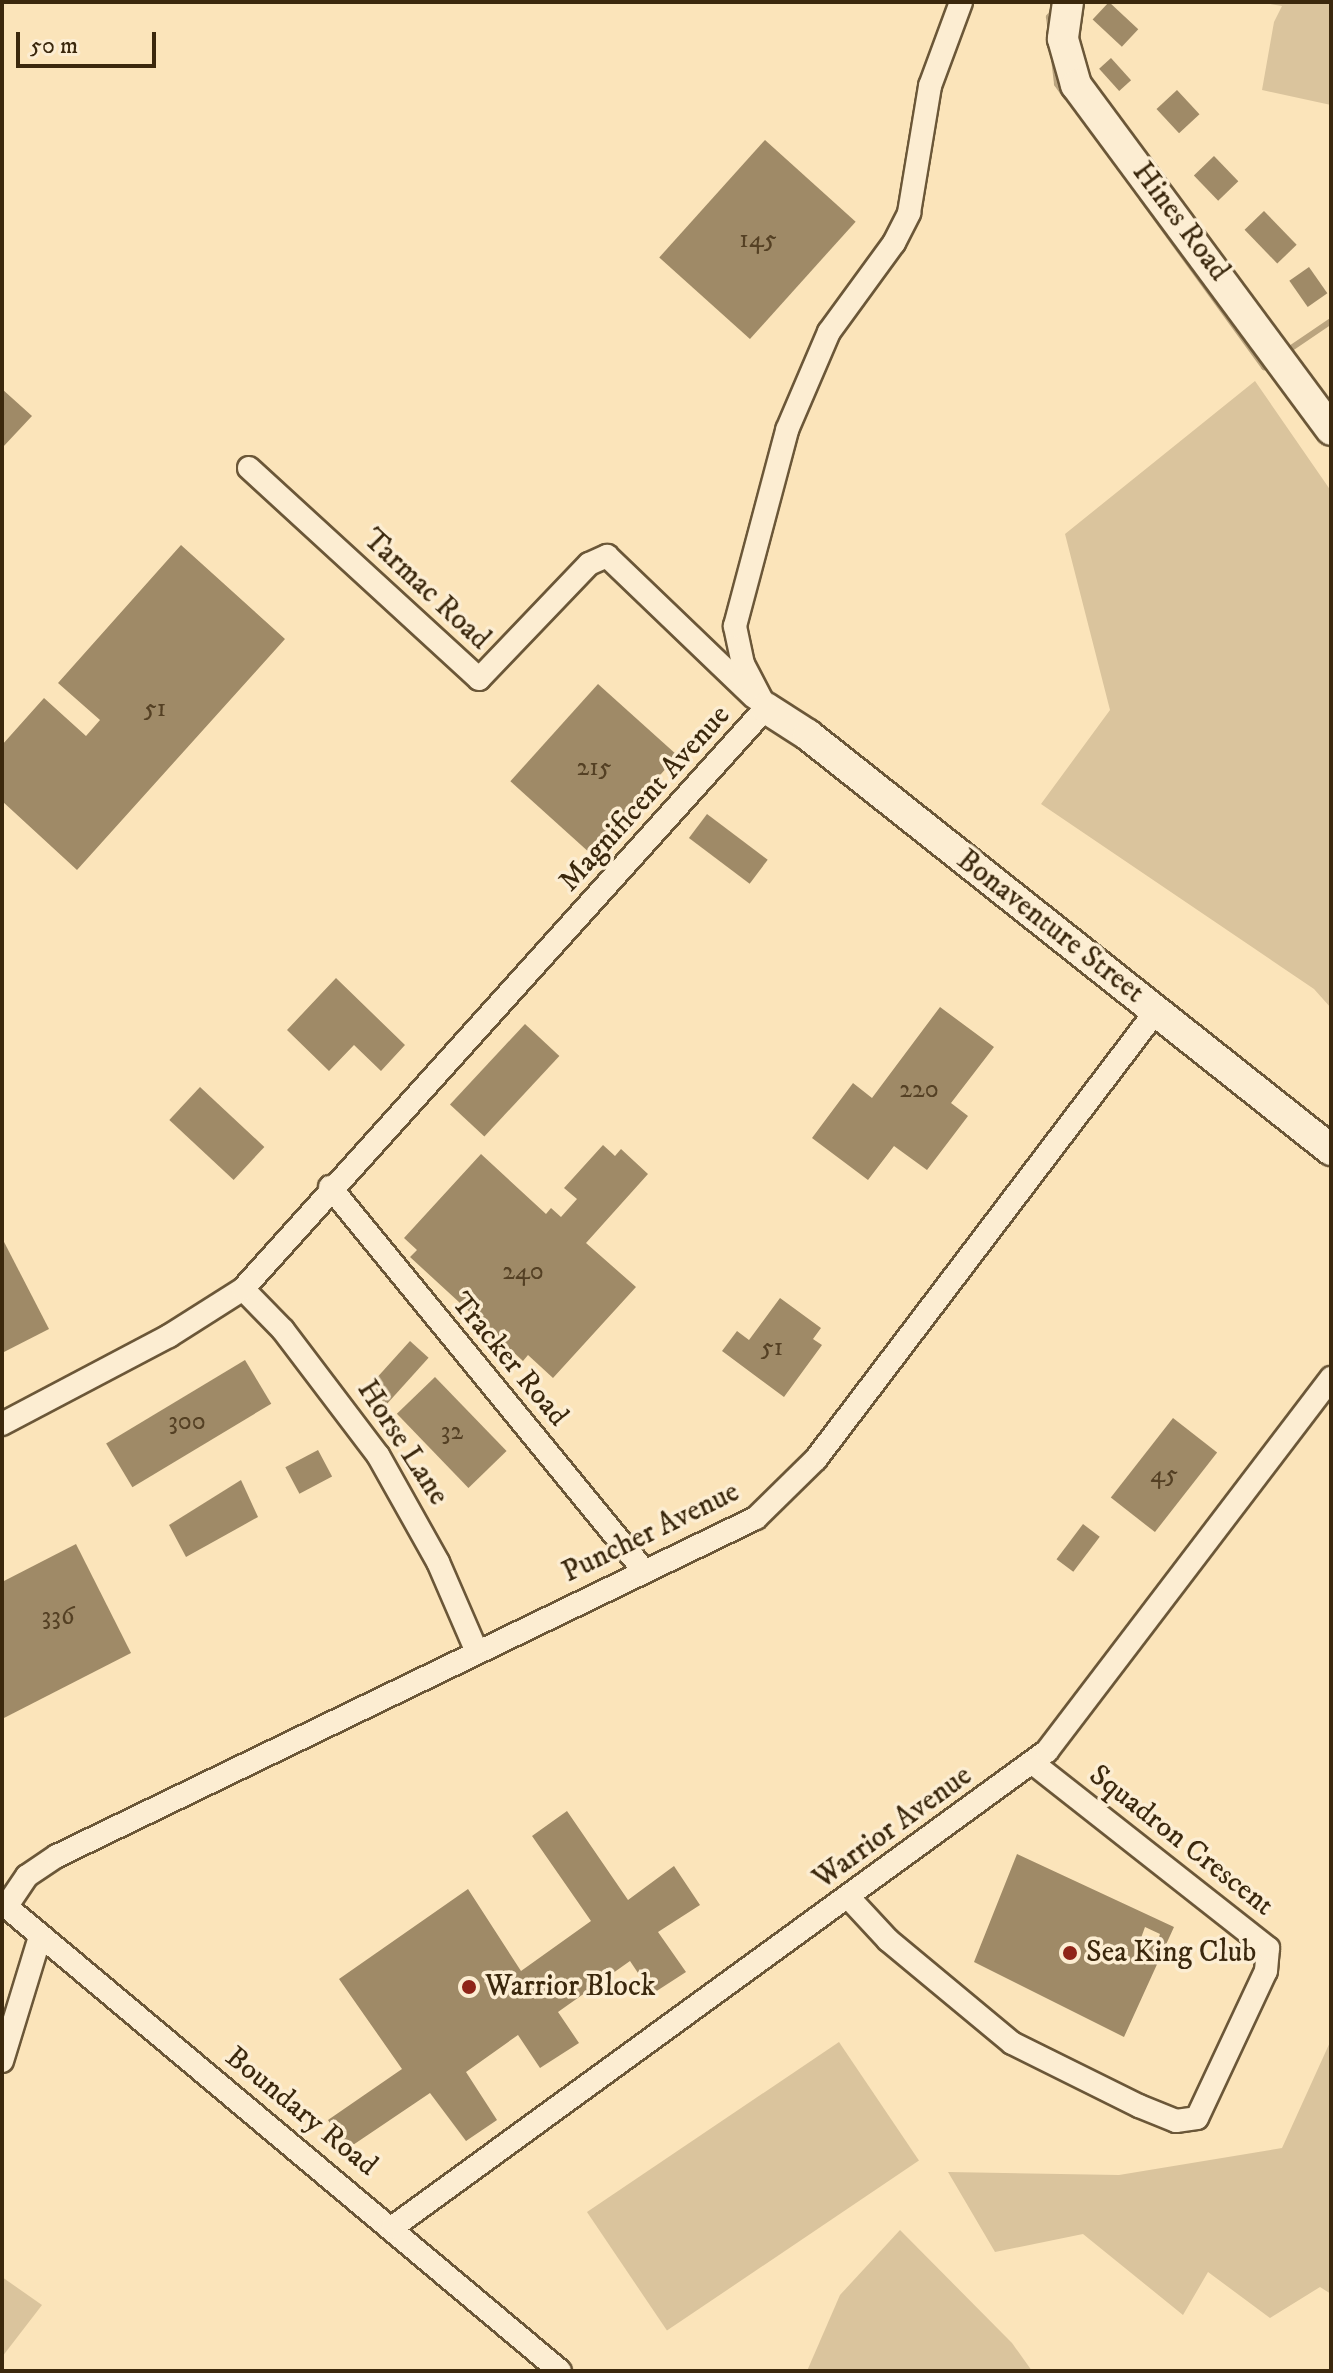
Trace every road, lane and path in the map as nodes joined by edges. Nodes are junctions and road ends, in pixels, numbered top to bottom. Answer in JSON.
{"nodes":[{"id":1,"x":961,"y":2,"type":"edge"},
{"id":2,"x":1068,"y":2,"type":"edge"},
{"id":3,"x":1331,"y":430,"type":"edge"},
{"id":4,"x":249,"y":468,"type":"dead end"},
{"id":5,"x":766,"y":708,"type":"junction"},
{"id":6,"x":1156,"y":1011,"type":"junction"},
{"id":7,"x":1331,"y":1150,"type":"edge"},
{"id":8,"x":330,"y":1187,"type":"junction"},
{"id":9,"x":243,"y":1289,"type":"junction"},
{"id":10,"x":1331,"y":1378,"type":"edge"},
{"id":11,"x":2,"y":1424,"type":"edge"},
{"id":12,"x":643,"y":1570,"type":"junction"},
{"id":13,"x":477,"y":1652,"type":"junction"},
{"id":14,"x":1033,"y":1763,"type":"junction"},
{"id":15,"x":850,"y":1899,"type":"junction"},
{"id":16,"x":4,"y":1905,"type":"edge"},
{"id":17,"x":40,"y":1937,"type":"junction"},
{"id":18,"x":2,"y":2061,"type":"edge"},
{"id":19,"x":393,"y":2227,"type":"junction"},
{"id":20,"x":560,"y":2371,"type":"edge"}],
"edges":[{"from":1,"to":5,"type":"street","name":"Magnificent Avenue"},
{"from":2,"to":3,"type":"street","name":"Hines Road"},
{"from":4,"to":5,"type":"street","name":"Tarmac Road"},
{"from":5,"to":6,"type":"street","name":"Bonaventure Street"},
{"from":5,"to":8,"type":"street","name":"Magnificent Avenue"},
{"from":6,"to":7,"type":"street","name":"Bonaventure Street"},
{"from":6,"to":12,"type":"street","name":"Puncher Avenue"},
{"from":8,"to":9,"type":"street","name":"Magnificent Avenue"},
{"from":8,"to":12,"type":"street","name":"Tracker Road"},
{"from":9,"to":11,"type":"street","name":"Magnificent Avenue"},
{"from":9,"to":13,"type":"street","name":"Horse Lane"},
{"from":10,"to":14,"type":"street","name":"Warrior Avenue"},
{"from":12,"to":13,"type":"street","name":"Puncher Avenue"},
{"from":13,"to":16,"type":"street","name":"Puncher Avenue"},
{"from":14,"to":15,"type":"street","name":"Warrior Avenue"},
{"from":14,"to":15,"type":"street","name":"Squadron Crescent"},
{"from":15,"to":19,"type":"street","name":"Warrior Avenue"},
{"from":16,"to":17,"type":"street","name":"Boundary Road"},
{"from":17,"to":18,"type":"street"},
{"from":17,"to":19,"type":"street","name":"Boundary Road"},
{"from":19,"to":20,"type":"street","name":"Boundary Road"}]}
